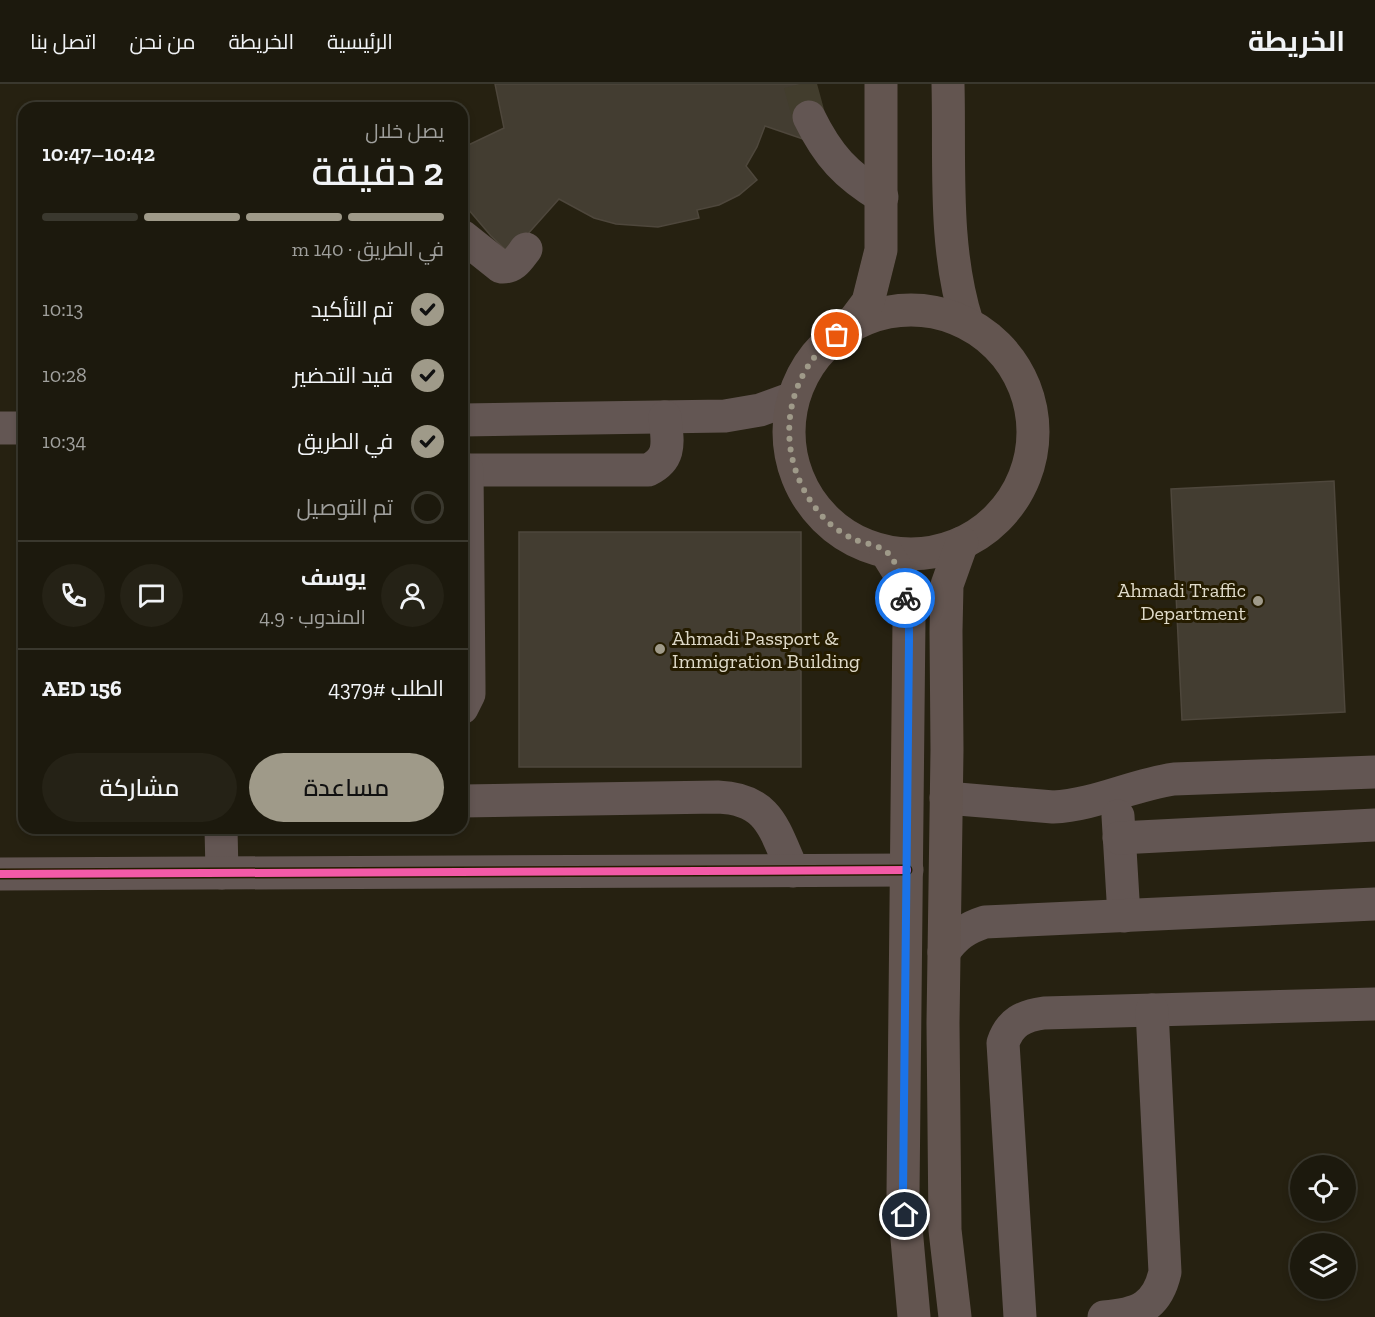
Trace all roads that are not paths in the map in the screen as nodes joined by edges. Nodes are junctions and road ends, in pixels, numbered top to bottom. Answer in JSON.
{"nodes":[{"id":1,"x":881,"y":84,"type":"edge"},
{"id":2,"x":948,"y":84,"type":"edge"},
{"id":3,"x":809,"y":117,"type":"tunnel mouth"},
{"id":4,"x":882,"y":198,"type":"junction"},
{"id":5,"x":468,"y":241,"type":"edge"},
{"id":6,"x":525,"y":249,"type":"dead end"},
{"id":7,"x":967,"y":322,"type":"junction"},
{"id":8,"x":850,"y":326,"type":"junction"},
{"id":9,"x":793,"y":398,"type":"junction"},
{"id":10,"x":468,"y":417,"type":"edge"},
{"id":11,"x":665,"y":417,"type":"junction"},
{"id":12,"x":0,"y":428,"type":"edge"},
{"id":13,"x":18,"y":428,"type":"edge"},
{"id":14,"x":468,"y":470,"type":"edge"},
{"id":15,"x":962,"y":543,"type":"junction"},
{"id":16,"x":886,"y":552,"type":"junction"},
{"id":17,"x":468,"y":656,"type":"edge"},
{"id":18,"x":468,"y":696,"type":"edge"},
{"id":19,"x":1375,"y":772,"type":"edge"},
{"id":20,"x":1116,"y":794,"type":"junction"},
{"id":21,"x":946,"y":798,"type":"junction"},
{"id":22,"x":468,"y":801,"type":"edge"},
{"id":23,"x":1375,"y":825,"type":"edge"},
{"id":24,"x":221,"y":834,"type":"edge"},
{"id":25,"x":1119,"y":838,"type":"junction"},
{"id":26,"x":908,"y":870,"type":"junction"},
{"id":27,"x":793,"y":871,"type":"junction"},
{"id":28,"x":222,"y":873,"type":"junction"},
{"id":29,"x":0,"y":874,"type":"edge"},
{"id":30,"x":1375,"y":904,"type":"edge"},
{"id":31,"x":1124,"y":916,"type":"junction"},
{"id":32,"x":944,"y":952,"type":"junction"},
{"id":33,"x":1375,"y":1004,"type":"edge"},
{"id":34,"x":1152,"y":1010,"type":"junction"},
{"id":35,"x":914,"y":1317,"type":"edge"},
{"id":36,"x":955,"y":1317,"type":"edge"},
{"id":37,"x":1020,"y":1317,"type":"edge"},
{"id":38,"x":1104,"y":1317,"type":"edge"}],
"edges":[{"from":1,"to":4,"type":"main road"},
{"from":2,"to":7,"type":"main road"},
{"from":3,"to":4,"type":"street"},
{"from":4,"to":8,"type":"main road"},
{"from":5,"to":6,"type":"street"},
{"from":7,"to":8,"type":"main road"},
{"from":7,"to":15,"type":"main road"},
{"from":8,"to":9,"type":"main road"},
{"from":9,"to":11,"type":"street"},
{"from":9,"to":16,"type":"main road"},
{"from":10,"to":11,"type":"street"},
{"from":11,"to":14,"type":"street"},
{"from":12,"to":13,"type":"street"},
{"from":15,"to":16,"type":"main road"},
{"from":15,"to":21,"type":"main road"},
{"from":16,"to":26,"type":"main road"},
{"from":17,"to":18,"type":"street"},
{"from":19,"to":20,"type":"street"},
{"from":20,"to":21,"type":"street"},
{"from":20,"to":25,"type":"street"},
{"from":21,"to":32,"type":"main road"},
{"from":22,"to":27,"type":"street"},
{"from":23,"to":25,"type":"street"},
{"from":24,"to":28,"type":"street"},
{"from":25,"to":31,"type":"street"},
{"from":26,"to":27,"type":"street"},
{"from":26,"to":35,"type":"main road"},
{"from":27,"to":28,"type":"street"},
{"from":28,"to":29,"type":"street"},
{"from":30,"to":31,"type":"street"},
{"from":31,"to":32,"type":"street"},
{"from":32,"to":36,"type":"main road"},
{"from":33,"to":34,"type":"street"},
{"from":34,"to":37,"type":"street"},
{"from":34,"to":38,"type":"street"}]}
